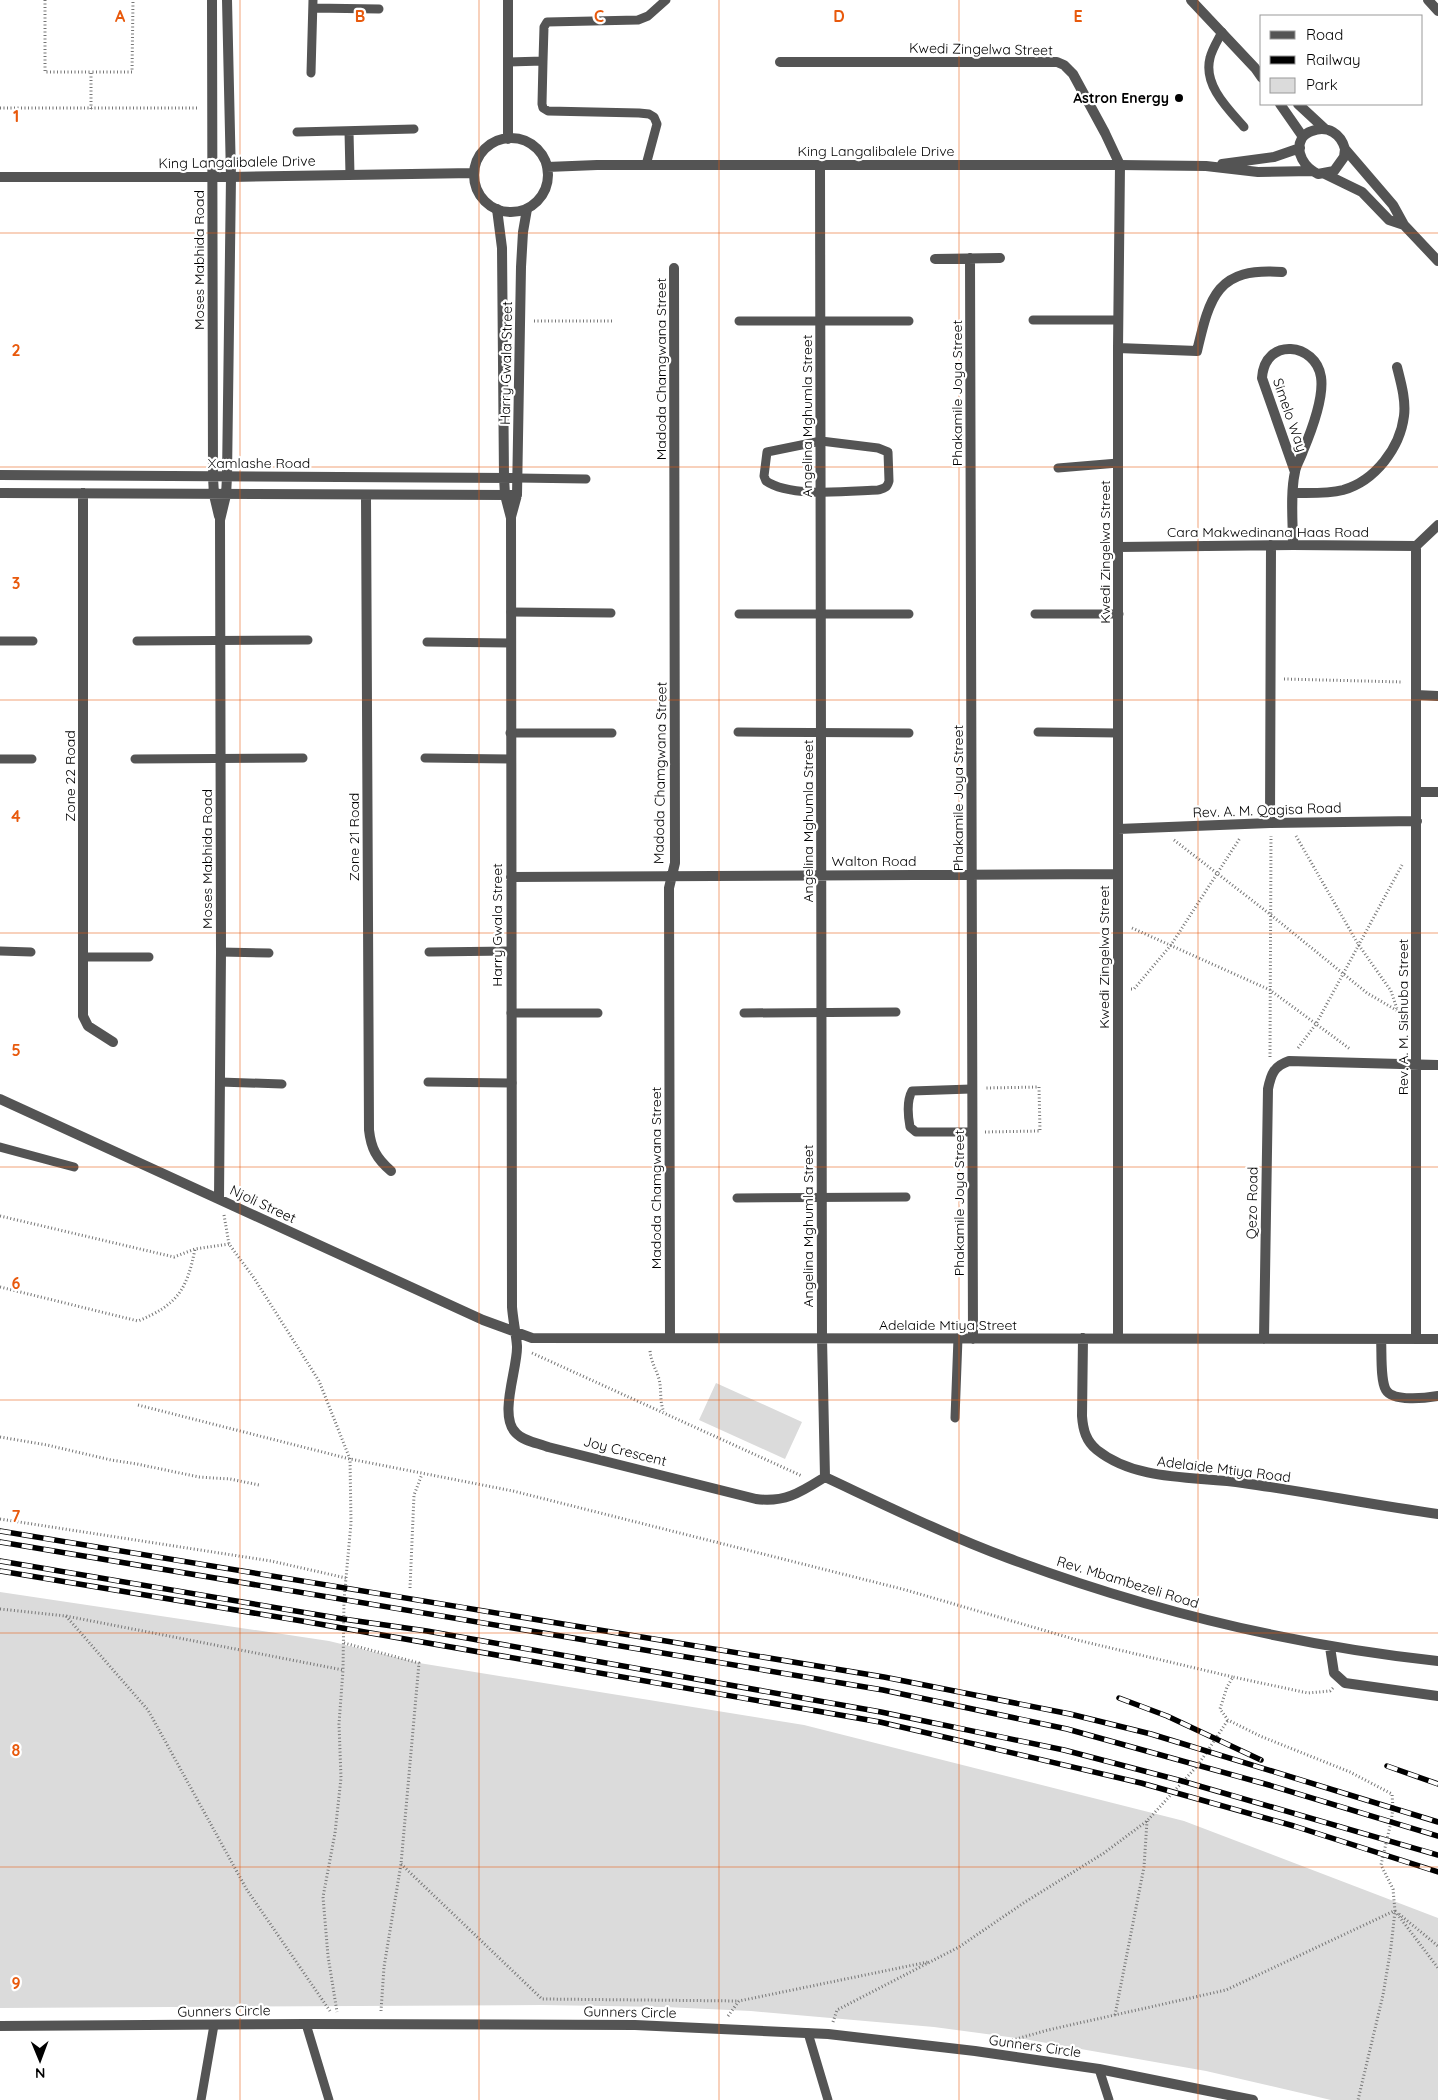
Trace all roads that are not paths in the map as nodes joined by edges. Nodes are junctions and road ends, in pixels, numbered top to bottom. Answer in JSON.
{"nodes":[{"id":1,"x":212,"y":0,"type":"edge"},
{"id":2,"x":228,"y":0,"type":"edge"},
{"id":3,"x":508,"y":0,"type":"edge"},
{"id":4,"x":666,"y":0,"type":"edge"},
{"id":5,"x":1191,"y":0,"type":"edge"},
{"id":6,"x":1428,"y":0,"type":"edge"},
{"id":7,"x":313,"y":4,"type":"edge"},
{"id":8,"x":379,"y":9,"type":"dead end"},
{"id":9,"x":1438,"y":11,"type":"edge"},
{"id":10,"x":1222,"y":32,"type":"junction"},
{"id":11,"x":543,"y":61,"type":"junction"},
{"id":12,"x":508,"y":62,"type":"junction"},
{"id":13,"x":780,"y":62,"type":"dead end"},
{"id":14,"x":1258,"y":70,"type":"edge"},
{"id":15,"x":311,"y":73,"type":"dead end"},
{"id":16,"x":1281,"y":105,"type":"edge"},
{"id":17,"x":1299,"y":105,"type":"edge"},
{"id":18,"x":1244,"y":127,"type":"dead end"},
{"id":19,"x":414,"y":129,"type":"dead end"},
{"id":20,"x":1325,"y":129,"type":"junction"},
{"id":21,"x":350,"y":131,"type":"junction"},
{"id":22,"x":297,"y":132,"type":"dead end"},
{"id":23,"x":1303,"y":137,"type":"junction"},
{"id":24,"x":508,"y":139,"type":"junction"},
{"id":25,"x":1300,"y":148,"type":"junction"},
{"id":26,"x":1345,"y":150,"type":"junction"},
{"id":27,"x":646,"y":165,"type":"junction"},
{"id":28,"x":820,"y":165,"type":"junction"},
{"id":29,"x":1120,"y":165,"type":"junction"},
{"id":30,"x":1206,"y":166,"type":"junction"},
{"id":31,"x":547,"y":167,"type":"junction"},
{"id":32,"x":1312,"y":171,"type":"junction"},
{"id":33,"x":474,"y":173,"type":"junction"},
{"id":34,"x":1325,"y":174,"type":"junction"},
{"id":35,"x":350,"y":175,"type":"junction"},
{"id":36,"x":0,"y":177,"type":"edge"},
{"id":37,"x":213,"y":177,"type":"junction"},
{"id":38,"x":231,"y":177,"type":"junction"},
{"id":39,"x":527,"y":208,"type":"junction"},
{"id":40,"x":497,"y":209,"type":"junction"},
{"id":41,"x":1404,"y":225,"type":"junction"},
{"id":42,"x":970,"y":258,"type":"junction"},
{"id":43,"x":1000,"y":258,"type":"dead end"},
{"id":44,"x":934,"y":259,"type":"dead end"},
{"id":45,"x":1438,"y":261,"type":"edge"},
{"id":46,"x":674,"y":268,"type":"dead end"},
{"id":47,"x":1282,"y":272,"type":"dead end"},
{"id":48,"x":1033,"y":320,"type":"dead end"},
{"id":49,"x":1118,"y":320,"type":"junction"},
{"id":50,"x":739,"y":321,"type":"dead end"},
{"id":51,"x":820,"y":321,"type":"junction"},
{"id":52,"x":909,"y":321,"type":"dead end"},
{"id":53,"x":1118,"y":348,"type":"junction"},
{"id":54,"x":1397,"y":367,"type":"dead end"},
{"id":55,"x":821,"y":441,"type":"junction"},
{"id":56,"x":1118,"y":463,"type":"junction"},
{"id":57,"x":1058,"y":468,"type":"dead end"},
{"id":58,"x":1295,"y":472,"type":"junction"},
{"id":59,"x":0,"y":475,"type":"edge"},
{"id":60,"x":213,"y":477,"type":"junction"},
{"id":61,"x":227,"y":477,"type":"junction"},
{"id":62,"x":504,"y":477,"type":"junction"},
{"id":63,"x":518,"y":478,"type":"junction"},
{"id":64,"x":586,"y":479,"type":"dead end"},
{"id":65,"x":0,"y":493,"type":"edge"},
{"id":66,"x":821,"y":493,"type":"junction"},
{"id":67,"x":1294,"y":493,"type":"junction"},
{"id":68,"x":83,"y":494,"type":"junction"},
{"id":69,"x":214,"y":495,"type":"junction"},
{"id":70,"x":226,"y":495,"type":"junction"},
{"id":71,"x":505,"y":495,"type":"junction"},
{"id":72,"x":517,"y":495,"type":"junction"},
{"id":73,"x":366,"y":496,"type":"junction"},
{"id":74,"x":510,"y":518,"type":"junction"},
{"id":75,"x":220,"y":520,"type":"junction"},
{"id":76,"x":1438,"y":526,"type":"edge"},
{"id":77,"x":1271,"y":545,"type":"junction"},
{"id":78,"x":1293,"y":545,"type":"junction"},
{"id":79,"x":1416,"y":546,"type":"junction"},
{"id":80,"x":1119,"y":547,"type":"junction"},
{"id":81,"x":511,"y":612,"type":"junction"},
{"id":82,"x":611,"y":614,"type":"dead end"},
{"id":83,"x":739,"y":614,"type":"dead end"},
{"id":84,"x":820,"y":614,"type":"junction"},
{"id":85,"x":909,"y":614,"type":"dead end"},
{"id":86,"x":1035,"y":614,"type":"dead end"},
{"id":87,"x":1119,"y":614,"type":"junction"},
{"id":88,"x":137,"y":640,"type":"dead end"},
{"id":89,"x":308,"y":640,"type":"dead end"},
{"id":90,"x":0,"y":641,"type":"edge"},
{"id":91,"x":33,"y":641,"type":"dead end"},
{"id":92,"x":220,"y":641,"type":"junction"},
{"id":93,"x":427,"y":642,"type":"dead end"},
{"id":94,"x":511,"y":643,"type":"junction"},
{"id":95,"x":1416,"y":695,"type":"junction"},
{"id":96,"x":1438,"y":696,"type":"edge"},
{"id":97,"x":738,"y":732,"type":"dead end"},
{"id":98,"x":822,"y":732,"type":"junction"},
{"id":99,"x":1038,"y":732,"type":"dead end"},
{"id":100,"x":510,"y":733,"type":"junction"},
{"id":101,"x":612,"y":733,"type":"dead end"},
{"id":102,"x":909,"y":733,"type":"dead end"},
{"id":103,"x":1118,"y":733,"type":"junction"},
{"id":104,"x":32,"y":758,"type":"dead end"},
{"id":105,"x":221,"y":758,"type":"junction"},
{"id":106,"x":303,"y":758,"type":"dead end"},
{"id":107,"x":425,"y":758,"type":"dead end"},
{"id":108,"x":0,"y":759,"type":"edge"},
{"id":109,"x":510,"y":759,"type":"junction"},
{"id":110,"x":135,"y":760,"type":"dead end"},
{"id":111,"x":1417,"y":792,"type":"junction"},
{"id":112,"x":1438,"y":792,"type":"edge"},
{"id":113,"x":1417,"y":821,"type":"junction"},
{"id":114,"x":1270,"y":822,"type":"junction"},
{"id":115,"x":1118,"y":829,"type":"junction"},
{"id":116,"x":1117,"y":874,"type":"junction"},
{"id":117,"x":972,"y":875,"type":"junction"},
{"id":118,"x":672,"y":876,"type":"junction"},
{"id":119,"x":822,"y":876,"type":"junction"},
{"id":120,"x":511,"y":877,"type":"junction"},
{"id":121,"x":0,"y":951,"type":"edge"},
{"id":122,"x":511,"y":951,"type":"junction"},
{"id":123,"x":31,"y":952,"type":"dead end"},
{"id":124,"x":221,"y":952,"type":"junction"},
{"id":125,"x":429,"y":952,"type":"dead end"},
{"id":126,"x":269,"y":953,"type":"dead end"},
{"id":127,"x":149,"y":956,"type":"dead end"},
{"id":128,"x":83,"y":957,"type":"junction"},
{"id":129,"x":896,"y":1012,"type":"dead end"},
{"id":130,"x":511,"y":1013,"type":"junction"},
{"id":131,"x":598,"y":1013,"type":"dead end"},
{"id":132,"x":744,"y":1013,"type":"dead end"},
{"id":133,"x":822,"y":1013,"type":"junction"},
{"id":134,"x":113,"y":1042,"type":"dead end"},
{"id":135,"x":1416,"y":1064,"type":"junction"},
{"id":136,"x":1438,"y":1065,"type":"edge"},
{"id":137,"x":220,"y":1082,"type":"junction"},
{"id":138,"x":428,"y":1082,"type":"dead end"},
{"id":139,"x":512,"y":1083,"type":"junction"},
{"id":140,"x":282,"y":1084,"type":"dead end"},
{"id":141,"x":972,"y":1089,"type":"junction"},
{"id":142,"x":0,"y":1099,"type":"edge"},
{"id":143,"x":972,"y":1132,"type":"junction"},
{"id":144,"x":0,"y":1147,"type":"edge"},
{"id":145,"x":74,"y":1167,"type":"dead end"},
{"id":146,"x":391,"y":1171,"type":"dead end"},
{"id":147,"x":822,"y":1197,"type":"junction"},
{"id":148,"x":906,"y":1197,"type":"dead end"},
{"id":149,"x":737,"y":1198,"type":"dead end"},
{"id":150,"x":223,"y":1200,"type":"junction"},
{"id":151,"x":515,"y":1332,"type":"junction"},
{"id":152,"x":670,"y":1338,"type":"junction"},
{"id":153,"x":822,"y":1338,"type":"junction"},
{"id":154,"x":958,"y":1338,"type":"junction"},
{"id":155,"x":973,"y":1338,"type":"junction"},
{"id":156,"x":1084,"y":1338,"type":"junction"},
{"id":157,"x":1118,"y":1338,"type":"junction"},
{"id":158,"x":1264,"y":1339,"type":"junction"},
{"id":159,"x":1381,"y":1339,"type":"junction"},
{"id":160,"x":1416,"y":1339,"type":"junction"},
{"id":161,"x":1438,"y":1339,"type":"edge"},
{"id":162,"x":1438,"y":1396,"type":"edge"},
{"id":163,"x":954,"y":1418,"type":"dead end"},
{"id":164,"x":820,"y":1480,"type":"junction"},
{"id":165,"x":1438,"y":1514,"type":"edge"},
{"id":166,"x":1330,"y":1647,"type":"junction"},
{"id":167,"x":1438,"y":1661,"type":"edge"},
{"id":168,"x":1438,"y":1696,"type":"edge"},
{"id":169,"x":306,"y":2024,"type":"junction"},
{"id":170,"x":214,"y":2025,"type":"junction"},
{"id":171,"x":0,"y":2026,"type":"edge"},
{"id":172,"x":808,"y":2033,"type":"junction"},
{"id":173,"x":1099,"y":2069,"type":"junction"},
{"id":174,"x":201,"y":2100,"type":"edge"},
{"id":175,"x":329,"y":2100,"type":"edge"},
{"id":176,"x":828,"y":2100,"type":"edge"},
{"id":177,"x":1108,"y":2100,"type":"edge"},
{"id":178,"x":1253,"y":2100,"type":"edge"}],
"edges":[{"from":1,"to":37,"type":"street","name":"Moses Mabhida Road"},
{"from":2,"to":38,"type":"street","name":"Moses Mabhida Road"},
{"from":3,"to":12,"type":"street"},
{"from":4,"to":11,"type":"lane"},
{"from":5,"to":10,"type":"street"},
{"from":6,"to":9,"type":"street"},
{"from":7,"to":8,"type":"lane"},
{"from":7,"to":15,"type":"lane"},
{"from":10,"to":14,"type":"street"},
{"from":10,"to":18,"type":"lane"},
{"from":11,"to":12,"type":"lane"},
{"from":11,"to":27,"type":"lane"},
{"from":12,"to":24,"type":"street"},
{"from":13,"to":29,"type":"street","name":"Kwedi Zingelwa Street"},
{"from":16,"to":23,"type":"street"},
{"from":17,"to":20,"type":"street"},
{"from":19,"to":21,"type":"lane"},
{"from":20,"to":23,"type":"street"},
{"from":20,"to":26,"type":"street"},
{"from":21,"to":22,"type":"lane"},
{"from":21,"to":35,"type":"lane"},
{"from":23,"to":25,"type":"street"},
{"from":24,"to":31,"type":"street"},
{"from":24,"to":33,"type":"street"},
{"from":25,"to":30,"type":"street","name":"King Langalibalele Drive"},
{"from":25,"to":32,"type":"street"},
{"from":26,"to":34,"type":"street"},
{"from":26,"to":41,"type":"street"},
{"from":27,"to":28,"type":"street","name":"King Langalibalele Drive"},
{"from":27,"to":31,"type":"street","name":"King Langalibalele Drive"},
{"from":28,"to":29,"type":"street","name":"King Langalibalele Drive"},
{"from":28,"to":51,"type":"street","name":"Angelina Mghumla Street"},
{"from":29,"to":30,"type":"street","name":"King Langalibalele Drive"},
{"from":29,"to":49,"type":"street","name":"Kwedi Zingelwa Street"},
{"from":30,"to":32,"type":"street","name":"King Langalibalele Drive"},
{"from":31,"to":39,"type":"street"},
{"from":32,"to":34,"type":"street"},
{"from":33,"to":35,"type":"street","name":"King Langalibalele Drive"},
{"from":33,"to":40,"type":"street"},
{"from":34,"to":41,"type":"street"},
{"from":35,"to":38,"type":"street","name":"King Langalibalele Drive"},
{"from":36,"to":37,"type":"street","name":"King Langalibalele Drive"},
{"from":37,"to":38,"type":"street","name":"King Langalibalele Drive"},
{"from":37,"to":60,"type":"street","name":"Moses Mabhida Road"},
{"from":38,"to":61,"type":"street","name":"Moses Mabhida Road"},
{"from":39,"to":40,"type":"street"},
{"from":39,"to":63,"type":"street","name":"Harry Gwala Street"},
{"from":40,"to":62,"type":"street","name":"Harry Gwala Street"},
{"from":41,"to":45,"type":"street"},
{"from":42,"to":43,"type":"street"},
{"from":42,"to":44,"type":"street"},
{"from":42,"to":117,"type":"street","name":"Phakamile Joya Street"},
{"from":46,"to":118,"type":"street","name":"Madoda Chamgwana Street"},
{"from":47,"to":53,"type":"street"},
{"from":48,"to":49,"type":"lane"},
{"from":49,"to":53,"type":"street","name":"Kwedi Zingelwa Street"},
{"from":50,"to":51,"type":"lane"},
{"from":51,"to":52,"type":"lane"},
{"from":51,"to":55,"type":"street","name":"Angelina Mghumla Street"},
{"from":53,"to":56,"type":"street","name":"Kwedi Zingelwa Street"},
{"from":54,"to":67,"type":"street"},
{"from":55,"to":66,"type":"street","name":"Angelina Mghumla Street"},
{"from":55,"to":66,"type":"lane"},
{"from":55,"to":66,"type":"lane"},
{"from":56,"to":57,"type":"lane"},
{"from":56,"to":80,"type":"street","name":"Kwedi Zingelwa Street"},
{"from":58,"to":58,"type":"street","name":"Simelo Way"},
{"from":58,"to":67,"type":"street","name":"Simelo Way"},
{"from":59,"to":60,"type":"street","name":"Xamlashe Road"},
{"from":60,"to":61,"type":"street","name":"Xamlashe Road"},
{"from":60,"to":69,"type":"street","name":"Moses Mabhida Road"},
{"from":61,"to":62,"type":"street","name":"Xamlashe Road"},
{"from":61,"to":70,"type":"street","name":"Moses Mabhida Road"},
{"from":62,"to":63,"type":"street","name":"Xamlashe Road"},
{"from":62,"to":71,"type":"street","name":"Harry Gwala Street"},
{"from":63,"to":64,"type":"lane"},
{"from":63,"to":72,"type":"street","name":"Harry Gwala Street"},
{"from":65,"to":68,"type":"street"},
{"from":66,"to":84,"type":"street","name":"Angelina Mghumla Street"},
{"from":67,"to":78,"type":"street","name":"Simelo Way"},
{"from":68,"to":69,"type":"street"},
{"from":68,"to":128,"type":"street","name":"Zone 22 Road"},
{"from":69,"to":70,"type":"street"},
{"from":69,"to":75,"type":"street","name":"Moses Mabhida Road"},
{"from":70,"to":73,"type":"street"},
{"from":70,"to":75,"type":"street","name":"Moses Mabhida Road"},
{"from":71,"to":72,"type":"street"},
{"from":71,"to":73,"type":"street"},
{"from":71,"to":74,"type":"street","name":"Harry Gwala Street"},
{"from":72,"to":74,"type":"street","name":"Harry Gwala Street"},
{"from":73,"to":146,"type":"street","name":"Zone 21 Road"},
{"from":74,"to":81,"type":"street","name":"Harry Gwala Street"},
{"from":75,"to":92,"type":"street","name":"Moses Mabhida Road"},
{"from":76,"to":79,"type":"street"},
{"from":77,"to":78,"type":"street","name":"Cara Makwedinana Haas Road"},
{"from":77,"to":80,"type":"street","name":"Cara Makwedinana Haas Road"},
{"from":77,"to":114,"type":"street"},
{"from":78,"to":79,"type":"street","name":"Cara Makwedinana Haas Road"},
{"from":79,"to":95,"type":"street","name":"Rev. A. M. Sishuba Street"},
{"from":80,"to":87,"type":"street","name":"Kwedi Zingelwa Street"},
{"from":81,"to":82,"type":"lane"},
{"from":81,"to":94,"type":"street","name":"Harry Gwala Street"},
{"from":83,"to":84,"type":"lane"},
{"from":84,"to":85,"type":"lane"},
{"from":84,"to":98,"type":"street","name":"Angelina Mghumla Street"},
{"from":86,"to":87,"type":"lane"},
{"from":87,"to":103,"type":"street","name":"Kwedi Zingelwa Street"},
{"from":88,"to":92,"type":"lane"},
{"from":89,"to":92,"type":"lane"},
{"from":90,"to":91,"type":"lane"},
{"from":92,"to":105,"type":"street","name":"Moses Mabhida Road"},
{"from":93,"to":94,"type":"lane"},
{"from":94,"to":100,"type":"street","name":"Harry Gwala Street"},
{"from":95,"to":96,"type":"street"},
{"from":95,"to":111,"type":"street","name":"Rev. A. M. Sishuba Street"},
{"from":97,"to":98,"type":"lane"},
{"from":98,"to":102,"type":"lane"},
{"from":98,"to":119,"type":"street","name":"Angelina Mghumla Street"},
{"from":99,"to":103,"type":"lane"},
{"from":100,"to":101,"type":"lane"},
{"from":100,"to":109,"type":"street","name":"Harry Gwala Street"},
{"from":103,"to":115,"type":"street","name":"Kwedi Zingelwa Street"},
{"from":104,"to":108,"type":"lane"},
{"from":105,"to":106,"type":"lane"},
{"from":105,"to":110,"type":"lane"},
{"from":105,"to":124,"type":"street","name":"Moses Mabhida Road"},
{"from":107,"to":109,"type":"lane"},
{"from":109,"to":120,"type":"street","name":"Harry Gwala Street"},
{"from":111,"to":112,"type":"street"},
{"from":111,"to":113,"type":"street","name":"Rev. A. M. Sishuba Street"},
{"from":113,"to":114,"type":"street","name":"Rev. A. M. Qagisa Road"},
{"from":113,"to":135,"type":"street","name":"Rev. A. M. Sishuba Street"},
{"from":114,"to":115,"type":"street","name":"Rev. A. M. Qagisa Road"},
{"from":115,"to":116,"type":"street","name":"Kwedi Zingelwa Street"},
{"from":116,"to":117,"type":"street","name":"Walton Road"},
{"from":116,"to":157,"type":"street","name":"Kwedi Zingelwa Street"},
{"from":117,"to":119,"type":"street","name":"Walton Road"},
{"from":117,"to":141,"type":"street","name":"Phakamile Joya Street"},
{"from":118,"to":119,"type":"street","name":"Walton Road"},
{"from":118,"to":120,"type":"street","name":"Walton Road"},
{"from":118,"to":152,"type":"street","name":"Madoda Chamgwana Street"},
{"from":119,"to":133,"type":"street","name":"Angelina Mghumla Street"},
{"from":120,"to":122,"type":"street","name":"Harry Gwala Street"},
{"from":121,"to":123,"type":"lane"},
{"from":122,"to":125,"type":"lane"},
{"from":122,"to":130,"type":"street","name":"Harry Gwala Street"},
{"from":124,"to":126,"type":"lane"},
{"from":124,"to":137,"type":"street","name":"Moses Mabhida Road"},
{"from":127,"to":128,"type":"lane"},
{"from":128,"to":134,"type":"street","name":"Zone 22 Road"},
{"from":129,"to":133,"type":"lane"},
{"from":130,"to":131,"type":"lane"},
{"from":130,"to":139,"type":"street","name":"Harry Gwala Street"},
{"from":132,"to":133,"type":"lane"},
{"from":133,"to":147,"type":"street","name":"Angelina Mghumla Street"},
{"from":135,"to":136,"type":"street"},
{"from":135,"to":158,"type":"street","name":"Qezo Road"},
{"from":135,"to":160,"type":"street","name":"Rev. A. M. Sishuba Street"},
{"from":137,"to":140,"type":"lane"},
{"from":137,"to":150,"type":"street","name":"Moses Mabhida Road"},
{"from":138,"to":139,"type":"lane"},
{"from":139,"to":151,"type":"street","name":"Harry Gwala Street"},
{"from":141,"to":143,"type":"street","name":"Phakamile Joya Street"},
{"from":141,"to":143,"type":"lane"},
{"from":142,"to":150,"type":"street","name":"Njoli Street"},
{"from":143,"to":155,"type":"street","name":"Phakamile Joya Street"},
{"from":144,"to":145,"type":"lane"},
{"from":147,"to":148,"type":"lane"},
{"from":147,"to":149,"type":"lane"},
{"from":147,"to":153,"type":"street","name":"Angelina Mghumla Street"},
{"from":150,"to":151,"type":"street","name":"Njoli Street"},
{"from":151,"to":152,"type":"street","name":"Adelaide Mtiya Street"},
{"from":151,"to":164,"type":"street","name":"Joy Crescent"},
{"from":152,"to":153,"type":"street","name":"Adelaide Mtiya Street"},
{"from":153,"to":154,"type":"street","name":"Adelaide Mtiya Street"},
{"from":153,"to":164,"type":"street","name":"Angelina Mghumla Street"},
{"from":154,"to":155,"type":"street","name":"Adelaide Mtiya Street"},
{"from":154,"to":163,"type":"lane"},
{"from":155,"to":156,"type":"street","name":"Adelaide Mtiya Street"},
{"from":156,"to":157,"type":"street","name":"Adelaide Mtiya Street"},
{"from":156,"to":165,"type":"street","name":"Adelaide Mtiya Road"},
{"from":157,"to":158,"type":"street","name":"Adelaide Mtiya Street"},
{"from":158,"to":159,"type":"street","name":"Adelaide Mtiya Street"},
{"from":159,"to":160,"type":"street","name":"Adelaide Mtiya Street"},
{"from":159,"to":162,"type":"street"},
{"from":160,"to":161,"type":"street","name":"Adelaide Mtiya Street"},
{"from":164,"to":166,"type":"street","name":"Rev. Mbambezeli Road"},
{"from":166,"to":167,"type":"street","name":"Rev. Mbambezeli Road"},
{"from":166,"to":168,"type":"street"},
{"from":169,"to":170,"type":"street","name":"Gunners Circle"},
{"from":169,"to":172,"type":"street","name":"Gunners Circle"},
{"from":169,"to":175,"type":"lane"},
{"from":170,"to":171,"type":"street","name":"Gunners Circle"},
{"from":170,"to":174,"type":"lane"},
{"from":172,"to":173,"type":"street","name":"Gunners Circle"},
{"from":172,"to":176,"type":"lane"},
{"from":173,"to":177,"type":"lane"},
{"from":173,"to":178,"type":"street","name":"Gunners Circle"}]}
